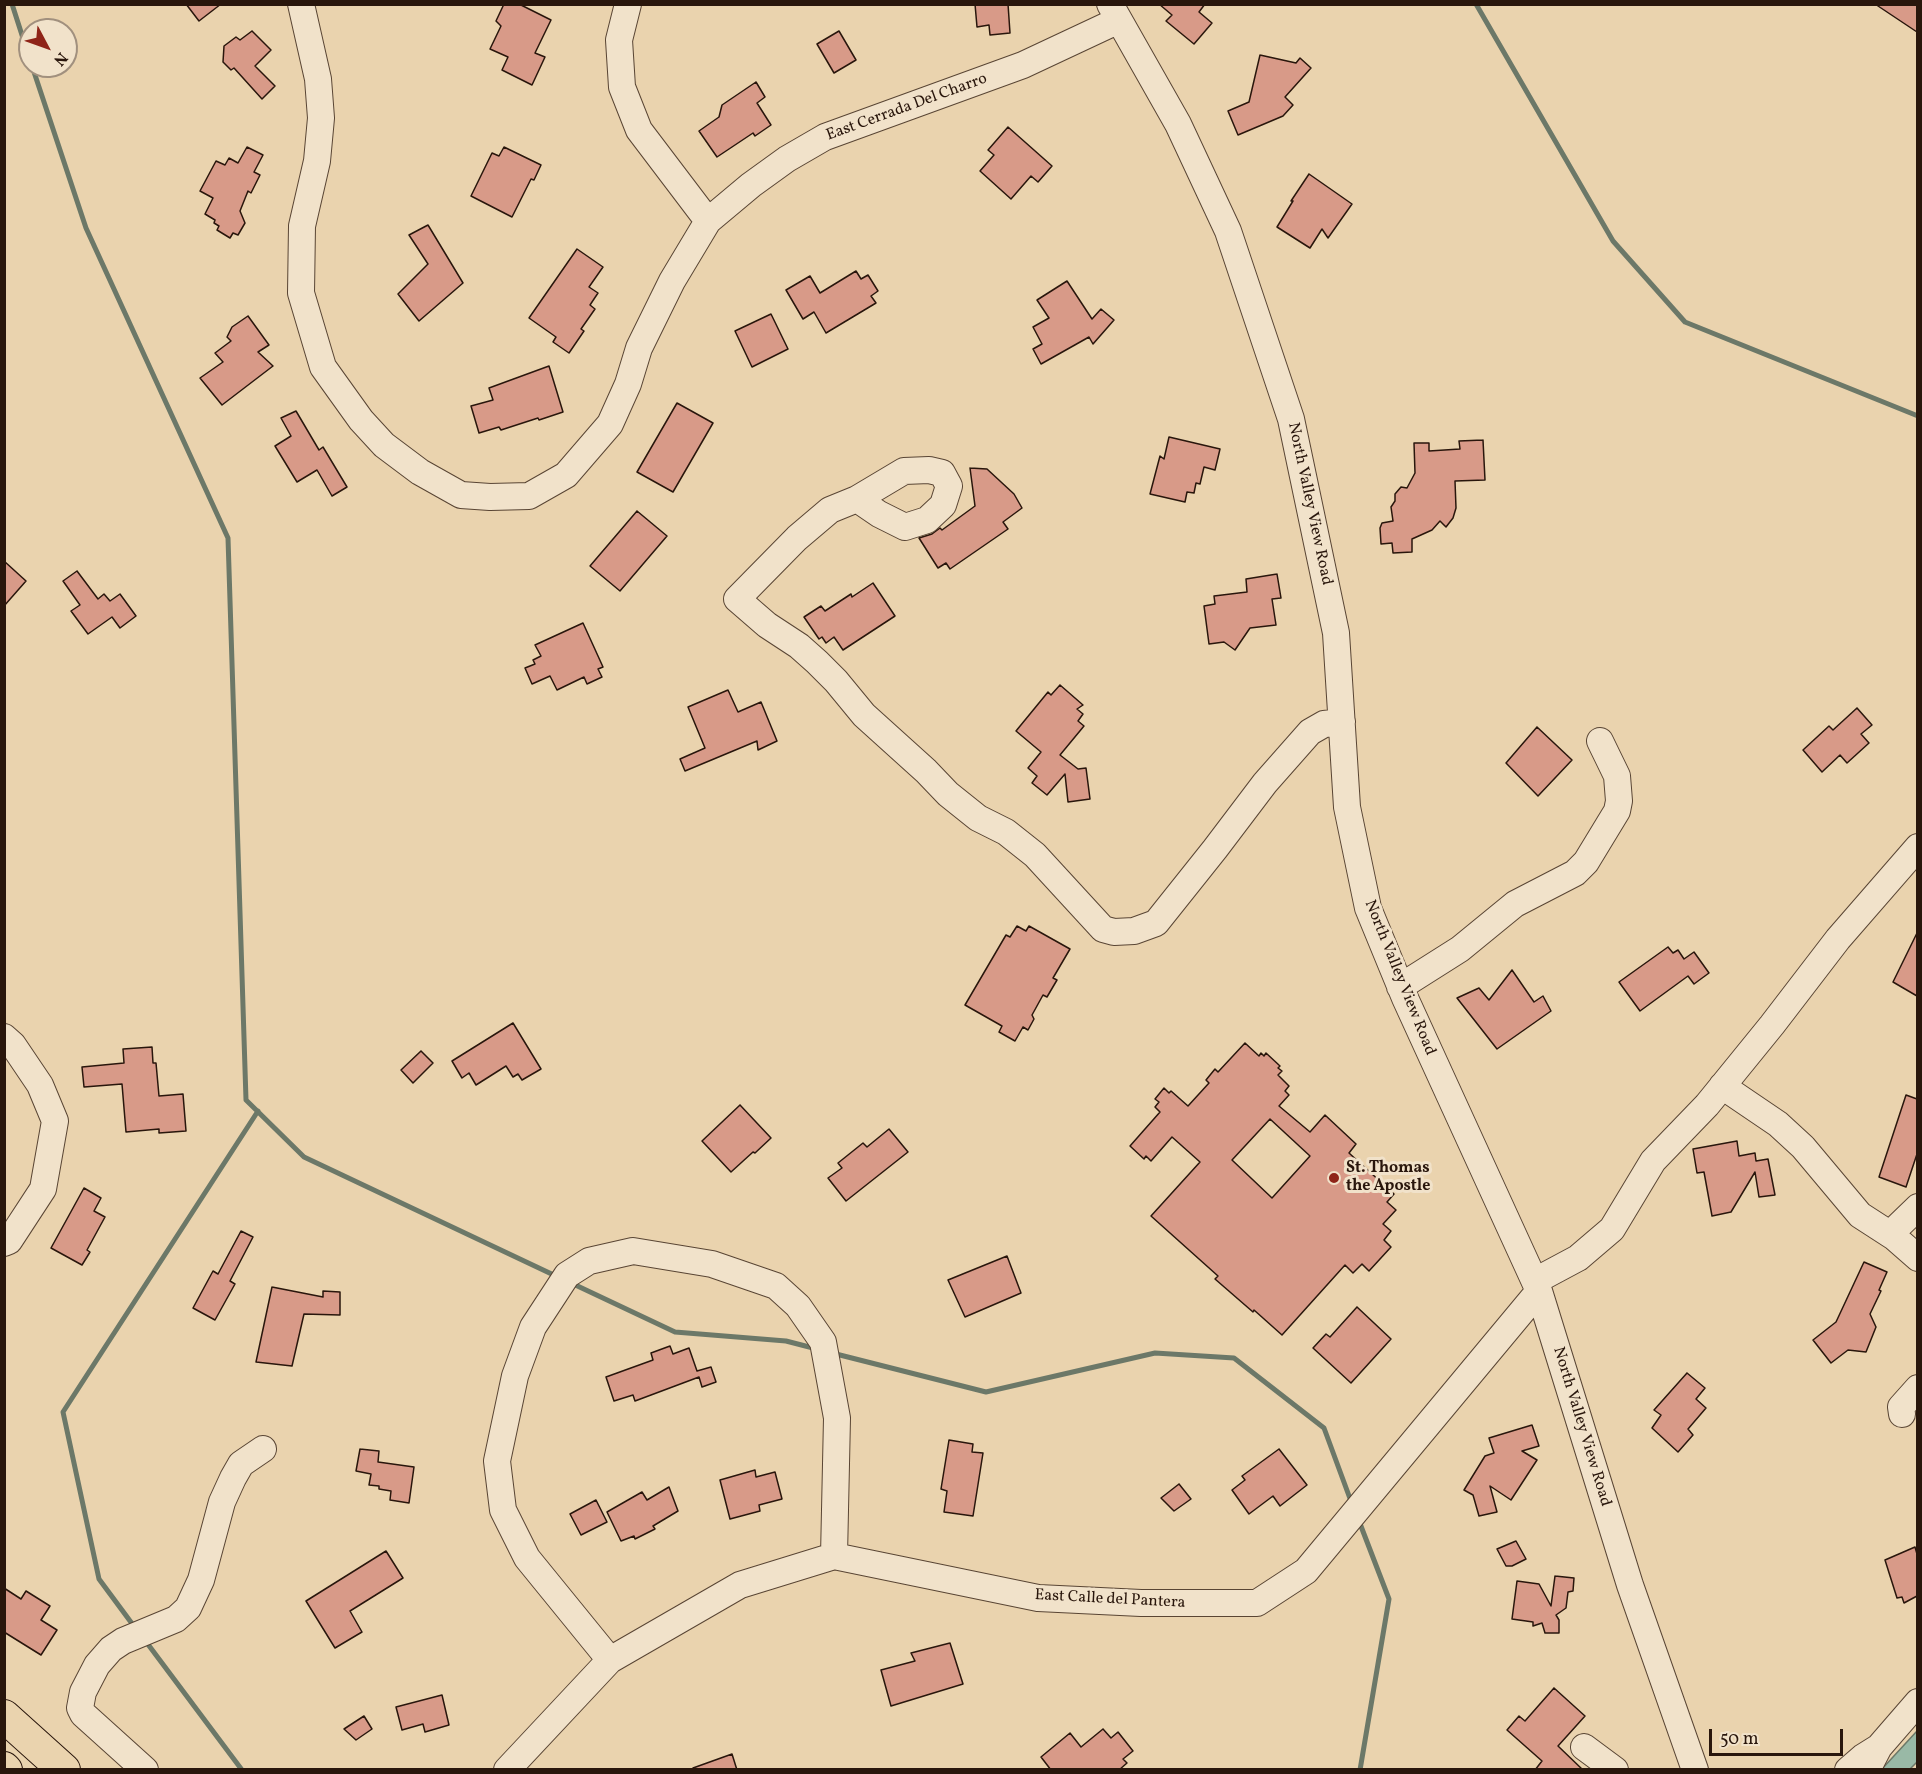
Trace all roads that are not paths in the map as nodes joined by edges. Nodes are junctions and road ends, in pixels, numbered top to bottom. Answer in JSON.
{"nodes":[{"id":1,"x":301,"y":4,"type":"edge"},
{"id":2,"x":628,"y":4,"type":"edge"},
{"id":3,"x":1114,"y":12,"type":"edge"},
{"id":4,"x":708,"y":221,"type":"junction"},
{"id":5,"x":857,"y":499,"type":"dead end"},
{"id":6,"x":1342,"y":722,"type":"junction"},
{"id":7,"x":1600,"y":741,"type":"dead end"},
{"id":8,"x":1917,"y":847,"type":"edge"},
{"id":9,"x":1400,"y":987,"type":"junction"},
{"id":10,"x":4,"y":1037,"type":"edge"},
{"id":11,"x":1722,"y":1086,"type":"junction"},
{"id":12,"x":1917,"y":1208,"type":"edge"},
{"id":13,"x":1890,"y":1234,"type":"junction"},
{"id":14,"x":4,"y":1243,"type":"edge"},
{"id":15,"x":1917,"y":1258,"type":"edge"},
{"id":16,"x":1537,"y":1286,"type":"junction"},
{"id":17,"x":1917,"y":1388,"type":"edge"},
{"id":18,"x":1902,"y":1414,"type":"dead end"},
{"id":19,"x":263,"y":1449,"type":"dead end"},
{"id":20,"x":834,"y":1556,"type":"junction"},
{"id":21,"x":610,"y":1660,"type":"junction"},
{"id":22,"x":1917,"y":1702,"type":"edge"},
{"id":23,"x":4,"y":1716,"type":"edge"},
{"id":24,"x":1584,"y":1747,"type":"dead end"},
{"id":25,"x":1873,"y":1759,"type":"edge"},
{"id":26,"x":64,"y":1770,"type":"edge"},
{"id":27,"x":145,"y":1770,"type":"edge"},
{"id":28,"x":507,"y":1770,"type":"edge"},
{"id":29,"x":1615,"y":1770,"type":"edge"},
{"id":30,"x":1695,"y":1770,"type":"edge"},
{"id":31,"x":1848,"y":1770,"type":"edge"}],
"edges":[{"from":1,"to":4,"type":"street"},
{"from":2,"to":4,"type":"street"},
{"from":3,"to":4,"type":"street","name":"East Cerrada Del Charro"},
{"from":3,"to":6,"type":"street","name":"North Valley View Road"},
{"from":5,"to":6,"type":"street"},
{"from":6,"to":9,"type":"street","name":"North Valley View Road"},
{"from":7,"to":9,"type":"street"},
{"from":8,"to":11,"type":"street"},
{"from":9,"to":16,"type":"street","name":"North Valley View Road"},
{"from":10,"to":14,"type":"street"},
{"from":11,"to":13,"type":"street"},
{"from":11,"to":16,"type":"street"},
{"from":12,"to":13,"type":"street"},
{"from":13,"to":15,"type":"street"},
{"from":16,"to":20,"type":"street","name":"East Calle del Pantera"},
{"from":16,"to":30,"type":"street","name":"North Valley View Road"},
{"from":17,"to":18,"type":"street"},
{"from":19,"to":27,"type":"street"},
{"from":20,"to":21,"type":"street","name":"East Calle del Pantera"},
{"from":20,"to":21,"type":"street"},
{"from":21,"to":28,"type":"street","name":"East Calle del Pantera"},
{"from":22,"to":25,"type":"street"},
{"from":23,"to":26,"type":"main road"},
{"from":24,"to":29,"type":"street"},
{"from":25,"to":31,"type":"street"}]}
